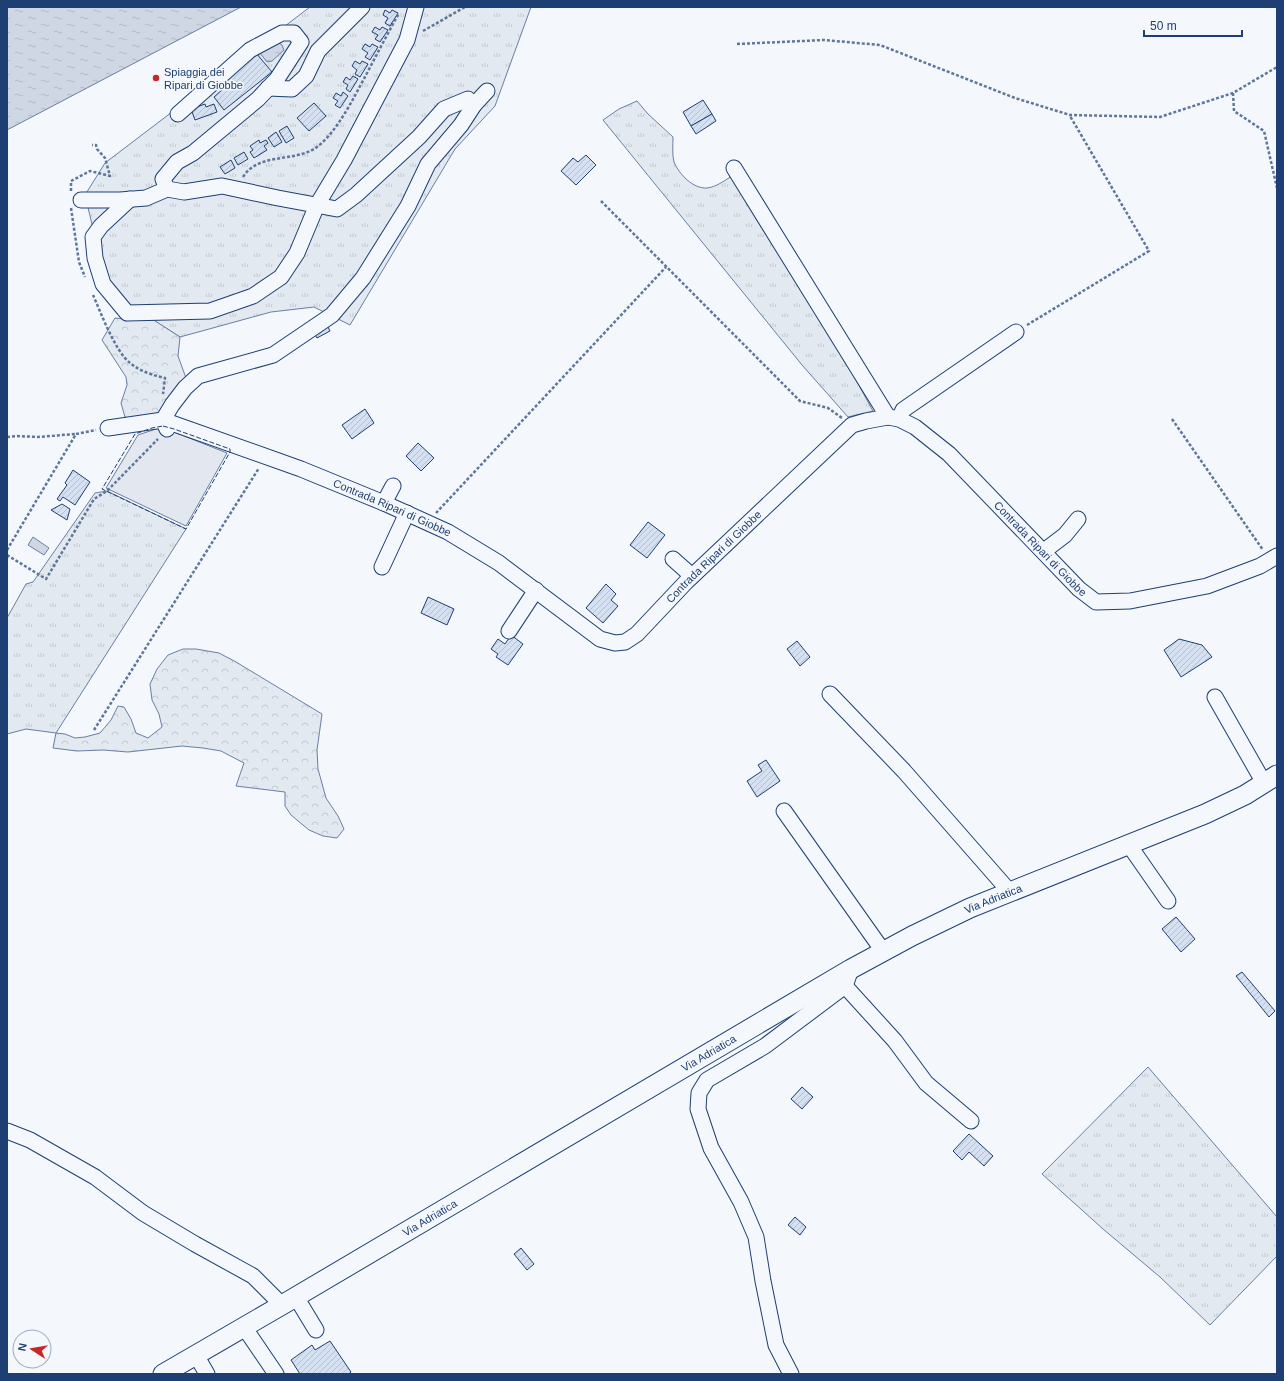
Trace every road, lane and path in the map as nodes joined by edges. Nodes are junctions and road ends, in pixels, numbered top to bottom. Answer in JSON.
{"nodes":[{"id":1,"x":362,"y":7,"type":"edge"},
{"id":2,"x":402,"y":7,"type":"edge"},
{"id":3,"x":416,"y":7,"type":"edge"},
{"id":4,"x":466,"y":7,"type":"edge"},
{"id":5,"x":407,"y":40,"type":"junction"},
{"id":6,"x":737,"y":44,"type":"dead end"},
{"id":7,"x":1277,"y":67,"type":"edge"},
{"id":8,"x":268,"y":88,"type":"junction"},
{"id":9,"x":487,"y":91,"type":"dead end"},
{"id":10,"x":1233,"y":93,"type":"junction"},
{"id":11,"x":474,"y":105,"type":"junction"},
{"id":12,"x":178,"y":114,"type":"dead end"},
{"id":13,"x":1070,"y":115,"type":"junction"},
{"id":14,"x":734,"y":168,"type":"dead end"},
{"id":15,"x":1277,"y":188,"type":"edge"},
{"id":16,"x":167,"y":189,"type":"junction"},
{"id":17,"x":236,"y":189,"type":"junction"},
{"id":18,"x":130,"y":199,"type":"junction"},
{"id":19,"x":81,"y":200,"type":"dead end"},
{"id":20,"x":601,"y":201,"type":"dead end"},
{"id":21,"x":317,"y":205,"type":"junction"},
{"id":22,"x":666,"y":267,"type":"junction"},
{"id":23,"x":1016,"y":332,"type":"joint"},
{"id":24,"x":893,"y":418,"type":"junction"},
{"id":25,"x":1172,"y":419,"type":"dead end"},
{"id":26,"x":165,"y":425,"type":"junction"},
{"id":27,"x":852,"y":425,"type":"junction"},
{"id":28,"x":108,"y":428,"type":"joint"},
{"id":29,"x":76,"y":434,"type":"junction"},
{"id":30,"x":7,"y":437,"type":"edge"},
{"id":31,"x":266,"y":456,"type":"junction"},
{"id":32,"x":394,"y":486,"type":"dead end"},
{"id":33,"x":384,"y":503,"type":"junction"},
{"id":34,"x":407,"y":513,"type":"junction"},
{"id":35,"x":1078,"y":519,"type":"dead end"},
{"id":36,"x":428,"y":523,"type":"junction"},
{"id":37,"x":7,"y":550,"type":"edge"},
{"id":38,"x":1044,"y":551,"type":"junction"},
{"id":39,"x":7,"y":555,"type":"edge"},
{"id":40,"x":1274,"y":558,"type":"edge"},
{"id":41,"x":674,"y":559,"type":"dead end"},
{"id":42,"x":382,"y":567,"type":"dead end"},
{"id":43,"x":692,"y":576,"type":"junction"},
{"id":44,"x":536,"y":590,"type":"junction"},
{"id":45,"x":509,"y":631,"type":"dead end"},
{"id":46,"x":830,"y":694,"type":"dead end"},
{"id":47,"x":1215,"y":696,"type":"dead end"},
{"id":48,"x":94,"y":730,"type":"dead end"},
{"id":49,"x":1271,"y":779,"type":"edge"},
{"id":50,"x":784,"y":811,"type":"dead end"},
{"id":51,"x":1129,"y":845,"type":"junction"},
{"id":52,"x":1010,"y":892,"type":"junction"},
{"id":53,"x":1168,"y":901,"type":"dead end"},
{"id":54,"x":883,"y":952,"type":"junction"},
{"id":55,"x":851,"y":969,"type":"junction"},
{"id":56,"x":844,"y":986,"type":"junction"},
{"id":57,"x":971,"y":1121,"type":"dead end"},
{"id":58,"x":7,"y":1131,"type":"edge"},
{"id":59,"x":289,"y":1301,"type":"junction"},
{"id":60,"x":244,"y":1327,"type":"junction"},
{"id":61,"x":316,"y":1330,"type":"dead end"},
{"id":62,"x":196,"y":1355,"type":"junction"},
{"id":63,"x":163,"y":1374,"type":"edge"},
{"id":64,"x":208,"y":1374,"type":"edge"},
{"id":65,"x":276,"y":1374,"type":"edge"},
{"id":66,"x":792,"y":1374,"type":"edge"}],
"edges":[{"from":1,"to":8,"type":"street"},
{"from":2,"to":17,"type":"path"},
{"from":3,"to":5,"type":"street"},
{"from":4,"to":5,"type":"path"},
{"from":5,"to":21,"type":"street"},
{"from":6,"to":13,"type":"path"},
{"from":7,"to":10,"type":"path"},
{"from":8,"to":12,"type":"street"},
{"from":8,"to":16,"type":"street"},
{"from":9,"to":11,"type":"street"},
{"from":10,"to":13,"type":"path"},
{"from":10,"to":15,"type":"path"},
{"from":11,"to":21,"type":"street"},
{"from":11,"to":26,"type":"street"},
{"from":13,"to":23,"type":"path"},
{"from":14,"to":24,"type":"street"},
{"from":16,"to":17,"type":"street"},
{"from":16,"to":18,"type":"street"},
{"from":17,"to":21,"type":"street"},
{"from":18,"to":19,"type":"street"},
{"from":18,"to":21,"type":"street"},
{"from":20,"to":22,"type":"path"},
{"from":22,"to":27,"type":"path"},
{"from":22,"to":36,"type":"path"},
{"from":23,"to":24,"type":"street"},
{"from":24,"to":27,"type":"street","name":"Contrada Ripari di Giobbe"},
{"from":24,"to":38,"type":"street","name":"Contrada Ripari di Giobbe"},
{"from":25,"to":40,"type":"path"},
{"from":26,"to":28,"type":"street","name":"Contrada Ripari di Giobbe"},
{"from":26,"to":31,"type":"street","name":"Contrada Ripari di Giobbe"},
{"from":26,"to":39,"type":"path"},
{"from":27,"to":43,"type":"street","name":"Contrada Ripari di Giobbe"},
{"from":28,"to":29,"type":"path"},
{"from":29,"to":30,"type":"path"},
{"from":29,"to":37,"type":"path"},
{"from":31,"to":33,"type":"street","name":"Contrada Ripari di Giobbe"},
{"from":31,"to":48,"type":"path"},
{"from":32,"to":33,"type":"street"},
{"from":33,"to":34,"type":"street","name":"Contrada Ripari di Giobbe"},
{"from":34,"to":36,"type":"street","name":"Contrada Ripari di Giobbe"},
{"from":34,"to":42,"type":"street"},
{"from":35,"to":38,"type":"street"},
{"from":36,"to":44,"type":"street","name":"Contrada Ripari di Giobbe"},
{"from":38,"to":40,"type":"street","name":"Contrada Ripari di Giobbe"},
{"from":41,"to":43,"type":"street"},
{"from":43,"to":44,"type":"street","name":"Contrada Ripari di Giobbe"},
{"from":44,"to":45,"type":"street"},
{"from":46,"to":52,"type":"street"},
{"from":47,"to":49,"type":"street"},
{"from":49,"to":51,"type":"main road","name":"Via Adriatica"},
{"from":50,"to":54,"type":"street"},
{"from":51,"to":52,"type":"main road","name":"Via Adriatica"},
{"from":51,"to":53,"type":"street"},
{"from":52,"to":54,"type":"main road","name":"Via Adriatica"},
{"from":54,"to":55,"type":"main road","name":"Via Adriatica"},
{"from":55,"to":56,"type":"street"},
{"from":55,"to":59,"type":"main road","name":"Via Adriatica"},
{"from":56,"to":57,"type":"street"},
{"from":56,"to":66,"type":"street"},
{"from":58,"to":59,"type":"street"},
{"from":59,"to":60,"type":"main road","name":"Via Adriatica"},
{"from":59,"to":61,"type":"street"},
{"from":60,"to":62,"type":"main road","name":"Via Adriatica"},
{"from":60,"to":65,"type":"street"},
{"from":62,"to":63,"type":"main road","name":"Via Adriatica"},
{"from":62,"to":64,"type":"street"}]}
